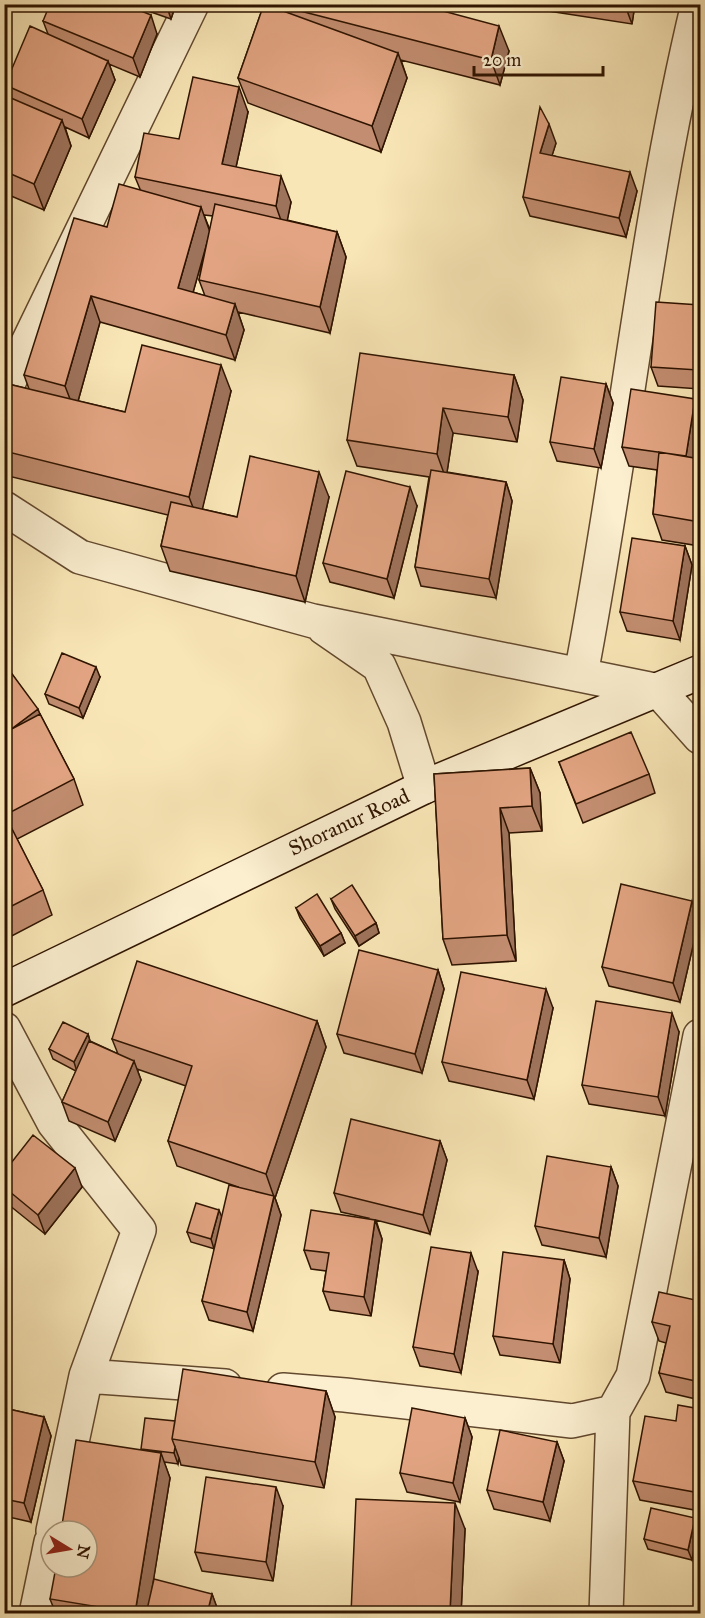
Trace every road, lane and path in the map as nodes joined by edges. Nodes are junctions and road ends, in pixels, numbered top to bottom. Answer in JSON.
{"nodes":[{"id":1,"x":192,"y":4,"type":"edge"},
{"id":2,"x":698,"y":4,"type":"edge"},
{"id":3,"x":4,"y":392,"type":"edge"},
{"id":4,"x":4,"y":508,"type":"edge"},
{"id":5,"x":313,"y":621,"type":"junction"},
{"id":6,"x":700,"y":672,"type":"edge"},
{"id":7,"x":581,"y":674,"type":"junction"},
{"id":8,"x":659,"y":692,"type":"junction"},
{"id":9,"x":700,"y":737,"type":"edge"},
{"id":10,"x":424,"y":787,"type":"junction"},
{"id":11,"x":4,"y":990,"type":"edge"},
{"id":12,"x":4,"y":1029,"type":"edge"},
{"id":13,"x":700,"y":1036,"type":"edge"},
{"id":14,"x":86,"y":1376,"type":"junction"},
{"id":15,"x":612,"y":1412,"type":"junction"},
{"id":16,"x":56,"y":1519,"type":"edge"},
{"id":17,"x":43,"y":1579,"type":"edge"},
{"id":18,"x":36,"y":1614,"type":"edge"},
{"id":19,"x":606,"y":1614,"type":"edge"}],
"edges":[{"from":1,"to":3,"type":"street"},
{"from":2,"to":7,"type":"street"},
{"from":4,"to":5,"type":"street"},
{"from":5,"to":7,"type":"street"},
{"from":5,"to":10,"type":"street"},
{"from":6,"to":8,"type":"street","name":"Shoranur Road"},
{"from":7,"to":8,"type":"street"},
{"from":8,"to":9,"type":"street"},
{"from":8,"to":10,"type":"street","name":"Shoranur Road"},
{"from":10,"to":11,"type":"street","name":"Shoranur Road"},
{"from":12,"to":14,"type":"street"},
{"from":13,"to":15,"type":"street"},
{"from":14,"to":15,"type":"street"},
{"from":14,"to":16,"type":"street"},
{"from":15,"to":19,"type":"street"},
{"from":17,"to":18,"type":"street"}]}
